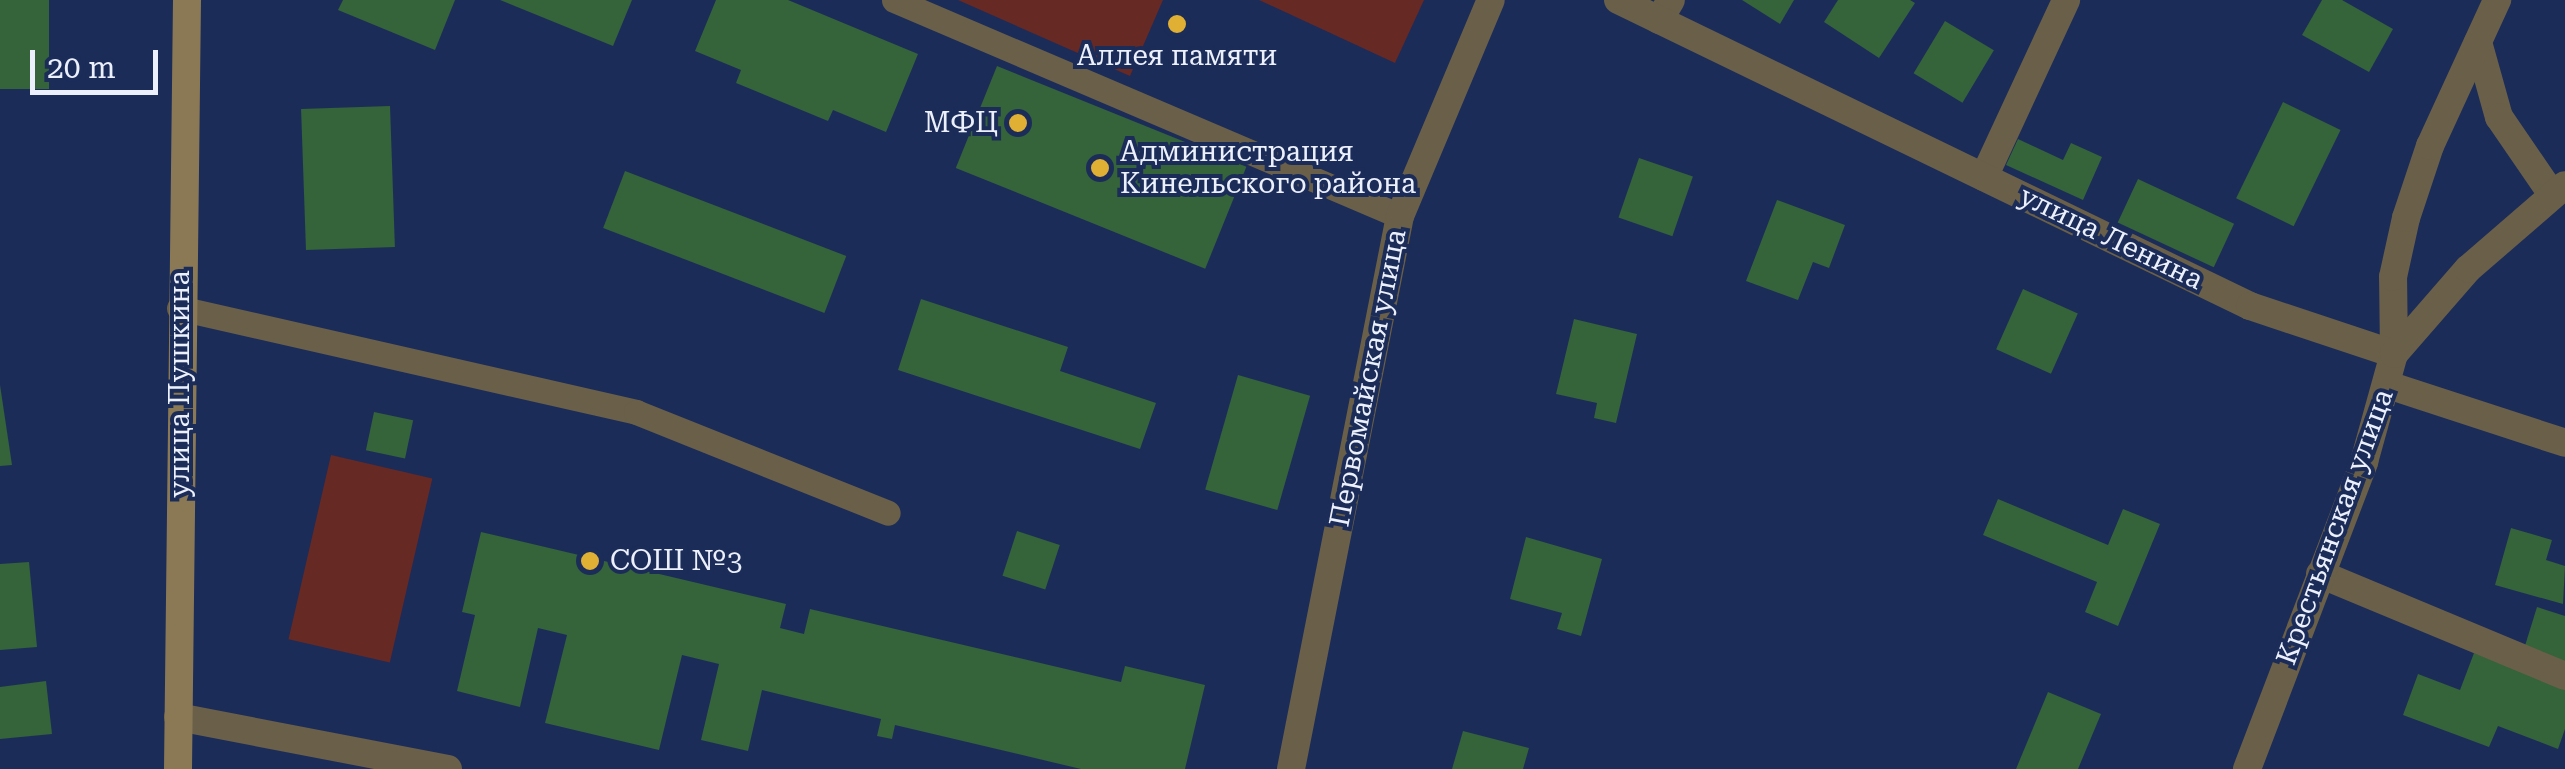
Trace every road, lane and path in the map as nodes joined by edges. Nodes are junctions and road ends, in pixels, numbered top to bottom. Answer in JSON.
{"nodes":[{"id":1,"x":187,"y":0,"type":"edge"},
{"id":2,"x":894,"y":0,"type":"edge"},
{"id":3,"x":1491,"y":0,"type":"edge"},
{"id":4,"x":1618,"y":0,"type":"edge"},
{"id":5,"x":2066,"y":0,"type":"edge"},
{"id":6,"x":2497,"y":0,"type":"edge"},
{"id":7,"x":1665,"y":10,"type":"edge"},
{"id":8,"x":2478,"y":42,"type":"junction"},
{"id":9,"x":1984,"y":177,"type":"junction"},
{"id":10,"x":2558,"y":189,"type":"edge"},
{"id":11,"x":1400,"y":216,"type":"junction"},
{"id":12,"x":180,"y":308,"type":"junction"},
{"id":13,"x":2394,"y":354,"type":"junction"},
{"id":14,"x":2388,"y":385,"type":"junction"},
{"id":15,"x":2565,"y":443,"type":"edge"},
{"id":16,"x":888,"y":512,"type":"dead end"},
{"id":17,"x":2320,"y":574,"type":"junction"},
{"id":18,"x":2565,"y":676,"type":"edge"},
{"id":19,"x":178,"y":718,"type":"junction"},
{"id":20,"x":178,"y":769,"type":"edge"},
{"id":21,"x":448,"y":769,"type":"edge"},
{"id":22,"x":1291,"y":769,"type":"edge"},
{"id":23,"x":2247,"y":769,"type":"edge"}],
"edges":[{"from":1,"to":12,"type":"main road","name":"улица Пушкина"},
{"from":2,"to":11,"type":"lane"},
{"from":3,"to":11,"type":"street","name":"Первомайская улица"},
{"from":4,"to":7,"type":"street","name":"улица Ленина"},
{"from":5,"to":9,"type":"street"},
{"from":6,"to":8,"type":"street","name":"Крестьянская улица"},
{"from":7,"to":9,"type":"street","name":"улица Ленина"},
{"from":8,"to":10,"type":"street"},
{"from":8,"to":13,"type":"street","name":"Крестьянская улица"},
{"from":9,"to":13,"type":"street","name":"улица Ленина"},
{"from":10,"to":13,"type":"street"},
{"from":11,"to":22,"type":"street","name":"Первомайская улица"},
{"from":12,"to":16,"type":"lane"},
{"from":12,"to":19,"type":"main road","name":"улица Пушкина"},
{"from":13,"to":14,"type":"street","name":"Крестьянская улица"},
{"from":14,"to":15,"type":"street"},
{"from":14,"to":17,"type":"street","name":"Крестьянская улица"},
{"from":17,"to":18,"type":"street"},
{"from":17,"to":23,"type":"street","name":"Крестьянская улица"},
{"from":19,"to":20,"type":"main road","name":"улица Пушкина"},
{"from":19,"to":21,"type":"street"}]}
